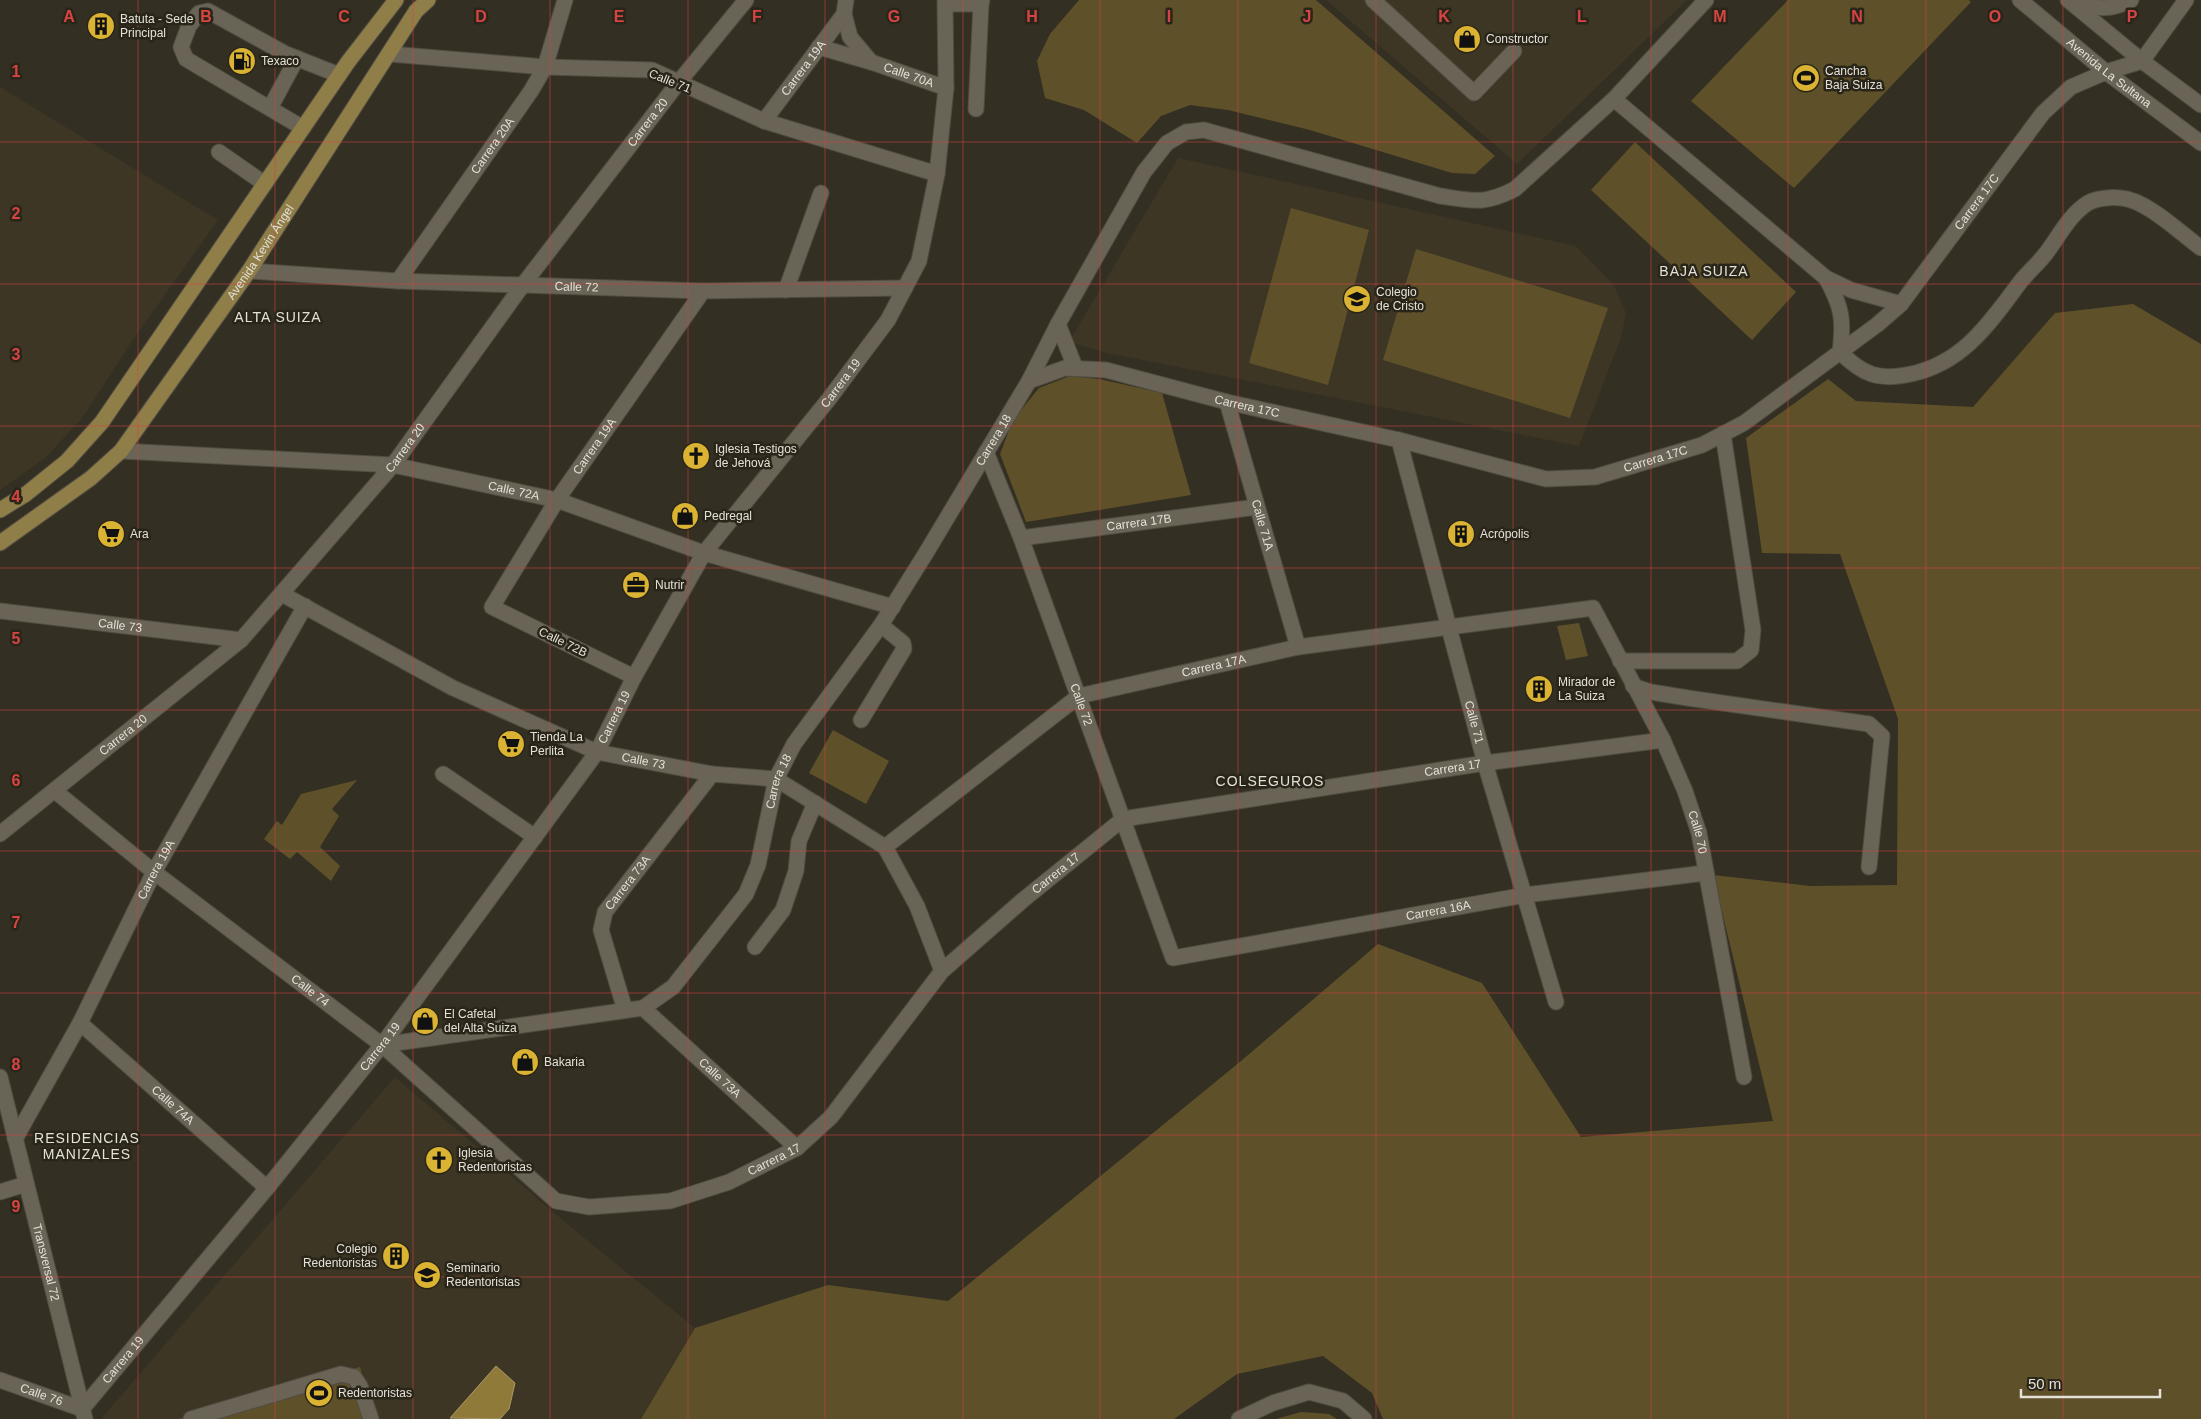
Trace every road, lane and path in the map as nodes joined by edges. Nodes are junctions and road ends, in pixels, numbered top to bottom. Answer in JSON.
{"nodes":[{"id":1,"x":396,"y":0,"type":"edge"},
{"id":2,"x":428,"y":0,"type":"edge"},
{"id":3,"x":565,"y":0,"type":"edge"},
{"id":4,"x":746,"y":0,"type":"edge"},
{"id":5,"x":1373,"y":0,"type":"edge"},
{"id":6,"x":1706,"y":0,"type":"edge"},
{"id":7,"x":2020,"y":0,"type":"edge"},
{"id":8,"x":2068,"y":0,"type":"edge"},
{"id":9,"x":2131,"y":0,"type":"edge"},
{"id":10,"x":2186,"y":0,"type":"edge"},
{"id":11,"x":945,"y":2,"type":"edge"},
{"id":12,"x":981,"y":2,"type":"edge"},
{"id":13,"x":845,"y":7,"type":"edge"},
{"id":14,"x":819,"y":47,"type":"junction"},
{"id":15,"x":1514,"y":51,"type":"dead end"},
{"id":16,"x":390,"y":54,"type":"junction"},
{"id":17,"x":297,"y":58,"type":"junction"},
{"id":18,"x":2142,"y":61,"type":"junction"},
{"id":19,"x":871,"y":62,"type":"junction"},
{"id":20,"x":545,"y":67,"type":"junction"},
{"id":21,"x":2106,"y":72,"type":"junction"},
{"id":22,"x":339,"y":75,"type":"junction"},
{"id":23,"x":678,"y":83,"type":"junction"},
{"id":24,"x":946,"y":88,"type":"junction"},
{"id":25,"x":1614,"y":99,"type":"junction"},
{"id":26,"x":2201,"y":105,"type":"edge"},
{"id":27,"x":270,"y":108,"type":"junction"},
{"id":28,"x":976,"y":109,"type":"dead end"},
{"id":29,"x":764,"y":121,"type":"junction"},
{"id":30,"x":303,"y":128,"type":"junction"},
{"id":31,"x":2201,"y":143,"type":"edge"},
{"id":32,"x":219,"y":152,"type":"dead end"},
{"id":33,"x":936,"y":174,"type":"junction"},
{"id":34,"x":265,"y":184,"type":"junction"},
{"id":35,"x":821,"y":193,"type":"dead end"},
{"id":36,"x":2201,"y":248,"type":"edge"},
{"id":37,"x":249,"y":271,"type":"junction"},
{"id":38,"x":1826,"y":278,"type":"junction"},
{"id":39,"x":398,"y":281,"type":"junction"},
{"id":40,"x":522,"y":286,"type":"junction"},
{"id":41,"x":905,"y":288,"type":"junction"},
{"id":42,"x":786,"y":290,"type":"junction"},
{"id":43,"x":704,"y":291,"type":"junction"},
{"id":44,"x":1901,"y":304,"type":"junction"},
{"id":45,"x":1058,"y":324,"type":"junction"},
{"id":46,"x":1840,"y":352,"type":"junction"},
{"id":47,"x":1074,"y":367,"type":"junction"},
{"id":48,"x":1029,"y":381,"type":"junction"},
{"id":49,"x":1227,"y":402,"type":"junction"},
{"id":50,"x":1723,"y":434,"type":"junction"},
{"id":51,"x":1399,"y":440,"type":"junction"},
{"id":52,"x":121,"y":451,"type":"junction"},
{"id":53,"x":986,"y":452,"type":"junction"},
{"id":54,"x":393,"y":465,"type":"junction"},
{"id":55,"x":557,"y":500,"type":"junction"},
{"id":56,"x":1257,"y":507,"type":"junction"},
{"id":57,"x":0,"y":510,"type":"edge"},
{"id":58,"x":1021,"y":538,"type":"junction"},
{"id":59,"x":0,"y":543,"type":"edge"},
{"id":60,"x":704,"y":553,"type":"junction"},
{"id":61,"x":282,"y":594,"type":"junction"},
{"id":62,"x":305,"y":606,"type":"junction"},
{"id":63,"x":492,"y":607,"type":"joint"},
{"id":64,"x":893,"y":607,"type":"junction"},
{"id":65,"x":1593,"y":608,"type":"joint"},
{"id":66,"x":0,"y":611,"type":"edge"},
{"id":67,"x":880,"y":625,"type":"junction"},
{"id":68,"x":1448,"y":627,"type":"junction"},
{"id":69,"x":241,"y":640,"type":"junction"},
{"id":70,"x":1298,"y":647,"type":"junction"},
{"id":71,"x":1620,"y":661,"type":"junction"},
{"id":72,"x":634,"y":676,"type":"junction"},
{"id":73,"x":1633,"y":686,"type":"junction"},
{"id":74,"x":1079,"y":696,"type":"junction"},
{"id":75,"x":860,"y":720,"type":"dead end"},
{"id":76,"x":1663,"y":740,"type":"junction"},
{"id":77,"x":597,"y":752,"type":"junction"},
{"id":78,"x":1485,"y":763,"type":"junction"},
{"id":79,"x":443,"y":774,"type":"dead end"},
{"id":80,"x":712,"y":774,"type":"junction"},
{"id":81,"x":776,"y":779,"type":"junction"},
{"id":82,"x":55,"y":791,"type":"junction"},
{"id":83,"x":815,"y":803,"type":"junction"},
{"id":84,"x":1123,"y":819,"type":"junction"},
{"id":85,"x":0,"y":834,"type":"edge"},
{"id":86,"x":535,"y":837,"type":"junction"},
{"id":87,"x":885,"y":848,"type":"junction"},
{"id":88,"x":1869,"y":867,"type":"dead end"},
{"id":89,"x":154,"y":872,"type":"junction"},
{"id":90,"x":1705,"y":873,"type":"junction"},
{"id":91,"x":1525,"y":895,"type":"junction"},
{"id":92,"x":755,"y":947,"type":"dead end"},
{"id":93,"x":1173,"y":958,"type":"joint"},
{"id":94,"x":942,"y":971,"type":"junction"},
{"id":95,"x":1556,"y":1002,"type":"dead end"},
{"id":96,"x":642,"y":1008,"type":"junction"},
{"id":97,"x":625,"y":1010,"type":"junction"},
{"id":98,"x":80,"y":1023,"type":"junction"},
{"id":99,"x":382,"y":1045,"type":"junction"},
{"id":100,"x":0,"y":1076,"type":"edge"},
{"id":101,"x":1744,"y":1077,"type":"dead end"},
{"id":102,"x":3,"y":1105,"type":"edge"},
{"id":103,"x":15,"y":1139,"type":"junction"},
{"id":104,"x":797,"y":1148,"type":"junction"},
{"id":105,"x":26,"y":1184,"type":"junction"},
{"id":106,"x":266,"y":1188,"type":"junction"},
{"id":107,"x":0,"y":1192,"type":"edge"},
{"id":108,"x":556,"y":1201,"type":"joint"},
{"id":109,"x":0,"y":1380,"type":"edge"},
{"id":110,"x":83,"y":1414,"type":"edge"},
{"id":111,"x":191,"y":1419,"type":"edge"},
{"id":112,"x":371,"y":1419,"type":"edge"},
{"id":113,"x":1239,"y":1419,"type":"edge"},
{"id":114,"x":1364,"y":1419,"type":"edge"}],
"edges":[{"from":1,"to":22,"type":"main road"},
{"from":2,"to":16,"type":"main road","name":"Avenida Kevin Ángel"},
{"from":3,"to":20,"type":"street","name":"Carrera 20A"},
{"from":4,"to":23,"type":"street","name":"Carrera 20"},
{"from":5,"to":15,"type":"street"},
{"from":6,"to":25,"type":"street","name":"Carrera 18"},
{"from":7,"to":21,"type":"street","name":"Avenida La Sultana"},
{"from":8,"to":9,"type":"street"},
{"from":8,"to":18,"type":"street"},
{"from":10,"to":18,"type":"street"},
{"from":11,"to":12,"type":"street"},
{"from":11,"to":24,"type":"street","name":"Carrera 19"},
{"from":12,"to":28,"type":"street"},
{"from":13,"to":14,"type":"street","name":"Carrera 19A"},
{"from":13,"to":19,"type":"street","name":"Calle 70A"},
{"from":14,"to":19,"type":"street","name":"Calle 70A"},
{"from":14,"to":29,"type":"street","name":"Carrera 19A"},
{"from":16,"to":20,"type":"street","name":"Calle 71"},
{"from":16,"to":37,"type":"main road","name":"Avenida Kevin Ángel"},
{"from":17,"to":22,"type":"street"},
{"from":17,"to":27,"type":"street"},
{"from":17,"to":27,"type":"street"},
{"from":18,"to":21,"type":"street","name":"Carrera 17C"},
{"from":18,"to":26,"type":"street"},
{"from":19,"to":24,"type":"street","name":"Calle 70A"},
{"from":20,"to":23,"type":"street","name":"Calle 71"},
{"from":20,"to":39,"type":"street","name":"Carrera 20A"},
{"from":21,"to":31,"type":"street","name":"Avenida La Sultana"},
{"from":21,"to":44,"type":"street","name":"Carrera 17C"},
{"from":22,"to":30,"type":"main road"},
{"from":23,"to":29,"type":"street","name":"Calle 71"},
{"from":23,"to":40,"type":"street","name":"Carrera 20"},
{"from":24,"to":33,"type":"street","name":"Carrera 19"},
{"from":25,"to":38,"type":"street"},
{"from":25,"to":45,"type":"street","name":"Carrera 18"},
{"from":27,"to":30,"type":"street"},
{"from":29,"to":33,"type":"street","name":"Calle 71"},
{"from":30,"to":34,"type":"main road"},
{"from":32,"to":34,"type":"street"},
{"from":33,"to":41,"type":"street","name":"Carrera 19"},
{"from":34,"to":57,"type":"main road"},
{"from":35,"to":42,"type":"street"},
{"from":36,"to":46,"type":"street"},
{"from":37,"to":39,"type":"street","name":"Calle 72"},
{"from":37,"to":52,"type":"main road","name":"Avenida Kevin Ángel"},
{"from":38,"to":44,"type":"street"},
{"from":38,"to":46,"type":"street"},
{"from":39,"to":40,"type":"street","name":"Calle 72"},
{"from":40,"to":43,"type":"street","name":"Calle 72"},
{"from":40,"to":54,"type":"street","name":"Carrera 20"},
{"from":41,"to":42,"type":"street","name":"Calle 72"},
{"from":41,"to":60,"type":"street","name":"Carrera 19"},
{"from":42,"to":43,"type":"street","name":"Calle 72"},
{"from":43,"to":55,"type":"street","name":"Carrera 19A"},
{"from":44,"to":46,"type":"street","name":"Carrera 17C"},
{"from":45,"to":47,"type":"street"},
{"from":45,"to":48,"type":"street","name":"Carrera 18"},
{"from":46,"to":50,"type":"street","name":"Carrera 17C"},
{"from":47,"to":48,"type":"street","name":"Carrera 17C"},
{"from":47,"to":49,"type":"street","name":"Carrera 17C"},
{"from":48,"to":53,"type":"street","name":"Carrera 18"},
{"from":49,"to":51,"type":"street","name":"Carrera 17C"},
{"from":49,"to":56,"type":"street","name":"Calle 71A"},
{"from":50,"to":51,"type":"street","name":"Carrera 17C"},
{"from":50,"to":71,"type":"street"},
{"from":51,"to":68,"type":"street","name":"Calle 71"},
{"from":52,"to":54,"type":"street","name":"Calle 72A"},
{"from":52,"to":59,"type":"main road","name":"Avenida Kevin Ángel"},
{"from":53,"to":58,"type":"street","name":"Calle 72"},
{"from":53,"to":64,"type":"street","name":"Carrera 18"},
{"from":54,"to":55,"type":"street","name":"Calle 72A"},
{"from":54,"to":61,"type":"street","name":"Carrera 20"},
{"from":55,"to":60,"type":"street","name":"Calle 72A"},
{"from":55,"to":63,"type":"street","name":"Carrera 19A"},
{"from":56,"to":58,"type":"street","name":"Carrera 17B"},
{"from":56,"to":70,"type":"street","name":"Calle 71A"},
{"from":58,"to":74,"type":"street","name":"Calle 72"},
{"from":60,"to":64,"type":"street","name":"Calle 72A"},
{"from":60,"to":72,"type":"street","name":"Carrera 19"},
{"from":61,"to":62,"type":"street","name":"Calle 73"},
{"from":61,"to":69,"type":"street","name":"Carrera 20"},
{"from":62,"to":77,"type":"street","name":"Calle 73"},
{"from":62,"to":89,"type":"street","name":"Carrera 19A"},
{"from":63,"to":72,"type":"street","name":"Calle 72B"},
{"from":64,"to":67,"type":"street","name":"Carrera 18"},
{"from":65,"to":68,"type":"street","name":"Carrera 17A"},
{"from":65,"to":71,"type":"street","name":"Calle 70"},
{"from":66,"to":69,"type":"street","name":"Calle 73"},
{"from":67,"to":75,"type":"street"},
{"from":67,"to":81,"type":"street","name":"Carrera 18"},
{"from":68,"to":70,"type":"street","name":"Carrera 17A"},
{"from":68,"to":78,"type":"street","name":"Calle 71"},
{"from":69,"to":82,"type":"street","name":"Carrera 20"},
{"from":70,"to":74,"type":"street","name":"Carrera 17A"},
{"from":71,"to":73,"type":"street","name":"Calle 70"},
{"from":72,"to":77,"type":"street","name":"Carrera 19"},
{"from":73,"to":76,"type":"street","name":"Calle 70"},
{"from":73,"to":88,"type":"street"},
{"from":74,"to":84,"type":"street","name":"Calle 72"},
{"from":74,"to":87,"type":"street","name":"Carrera 17A"},
{"from":76,"to":78,"type":"street","name":"Carrera 17"},
{"from":76,"to":90,"type":"street","name":"Calle 70"},
{"from":77,"to":80,"type":"street","name":"Calle 73"},
{"from":77,"to":86,"type":"street","name":"Carrera 19"},
{"from":78,"to":84,"type":"street","name":"Carrera 17"},
{"from":78,"to":91,"type":"street","name":"Calle 71"},
{"from":79,"to":86,"type":"street"},
{"from":80,"to":81,"type":"street","name":"Calle 73"},
{"from":80,"to":97,"type":"street","name":"Carrera 73A"},
{"from":81,"to":83,"type":"street","name":"Calle 73"},
{"from":81,"to":96,"type":"street","name":"Carrera 18"},
{"from":82,"to":85,"type":"street","name":"Carrera 20"},
{"from":82,"to":89,"type":"street","name":"Calle 74"},
{"from":83,"to":87,"type":"street","name":"Calle 73"},
{"from":83,"to":92,"type":"street"},
{"from":84,"to":93,"type":"street","name":"Calle 72"},
{"from":84,"to":94,"type":"street","name":"Carrera 17"},
{"from":86,"to":99,"type":"street","name":"Carrera 19"},
{"from":87,"to":94,"type":"street","name":"Calle 73"},
{"from":89,"to":98,"type":"street","name":"Carrera 19A"},
{"from":89,"to":99,"type":"street","name":"Calle 74"},
{"from":90,"to":91,"type":"street","name":"Carrera 16A"},
{"from":90,"to":101,"type":"street","name":"Calle 70"},
{"from":91,"to":93,"type":"street","name":"Carrera 16A"},
{"from":91,"to":95,"type":"street","name":"Calle 71"},
{"from":94,"to":104,"type":"street","name":"Carrera 17"},
{"from":96,"to":97,"type":"street","name":"Carrera 18"},
{"from":96,"to":104,"type":"street","name":"Calle 73A"},
{"from":97,"to":99,"type":"street","name":"Carrera 18"},
{"from":98,"to":103,"type":"street","name":"Carrera 19A"},
{"from":98,"to":106,"type":"street","name":"Calle 74A"},
{"from":99,"to":106,"type":"street","name":"Carrera 19"},
{"from":99,"to":108,"type":"street","name":"Calle 74"},
{"from":100,"to":102,"type":"street","name":"Transversal 72"},
{"from":102,"to":103,"type":"street","name":"Transversal 72"},
{"from":103,"to":105,"type":"street","name":"Transversal 72"},
{"from":104,"to":108,"type":"street","name":"Carrera 17"},
{"from":105,"to":107,"type":"street"},
{"from":105,"to":110,"type":"street","name":"Transversal 72"},
{"from":106,"to":110,"type":"street","name":"Carrera 19"},
{"from":109,"to":110,"type":"street","name":"Calle 76"},
{"from":111,"to":112,"type":"street"},
{"from":113,"to":114,"type":"street"}]}
